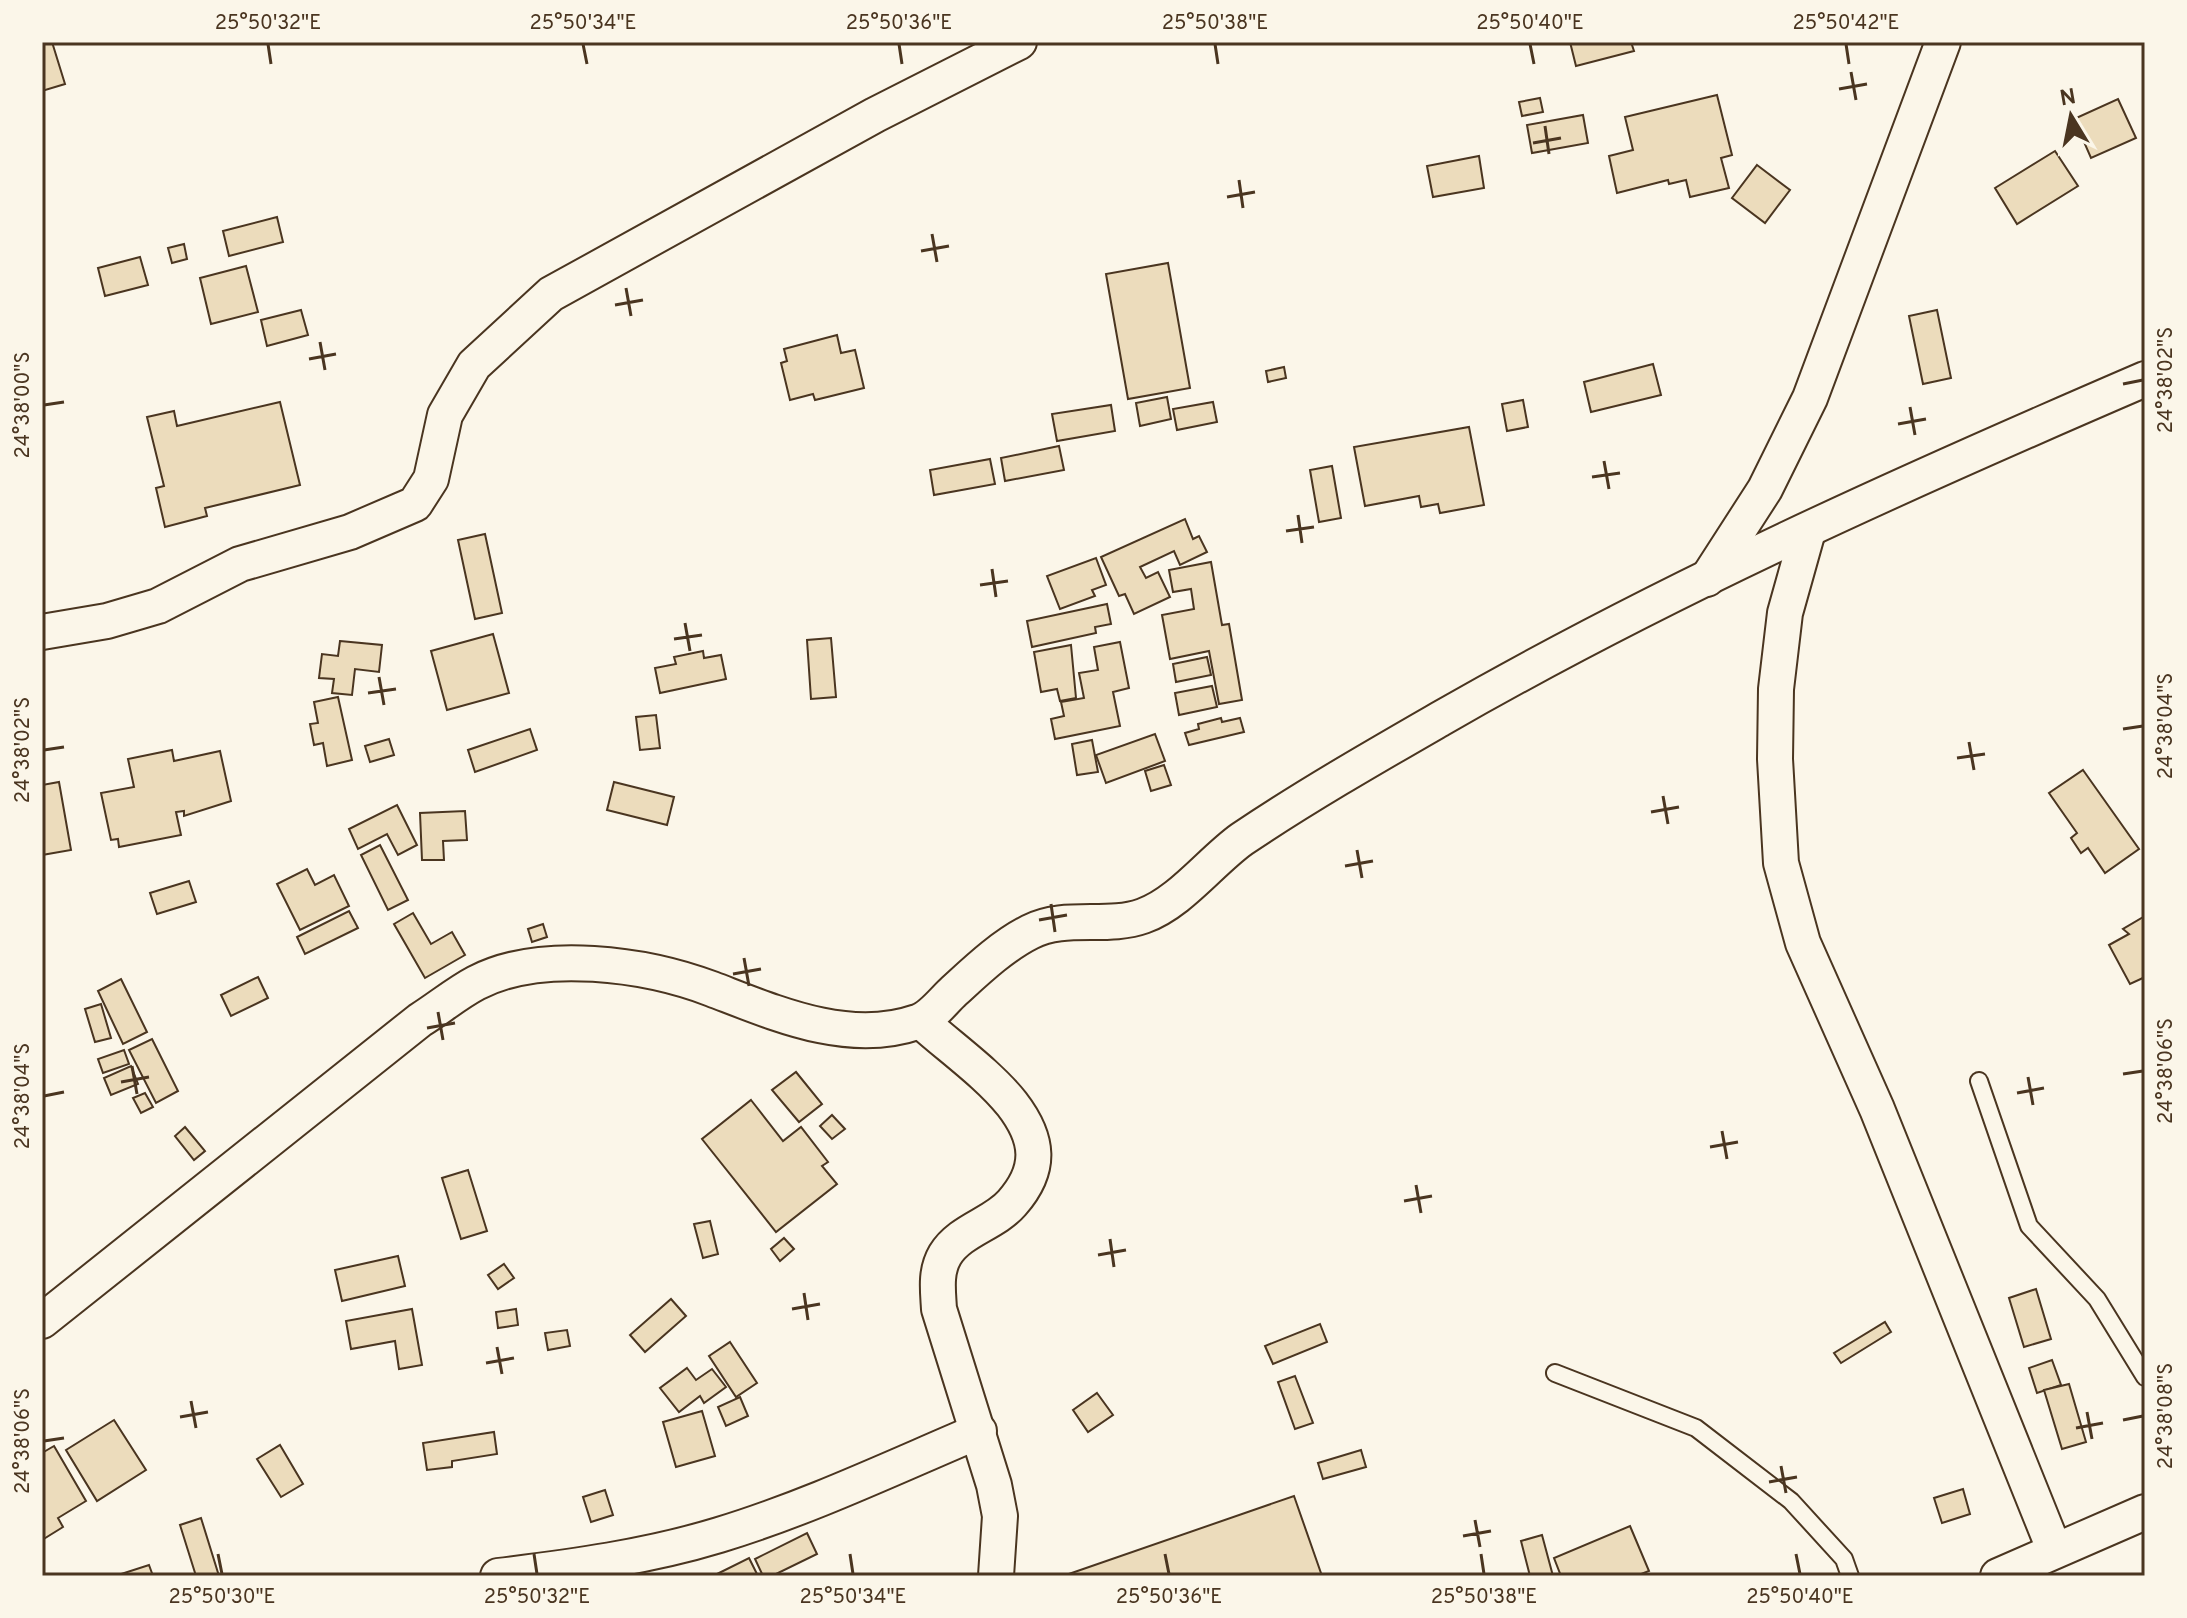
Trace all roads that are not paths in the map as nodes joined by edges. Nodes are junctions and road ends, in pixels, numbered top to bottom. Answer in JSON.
{"nodes":[{"id":1,"x":1019,"y":42,"type":"edge"},
{"id":2,"x":1943,"y":42,"type":"edge"},
{"id":3,"x":2145,"y":379,"type":"edge"},
{"id":4,"x":1808,"y":531,"type":"junction"},
{"id":5,"x":1707,"y":580,"type":"junction"},
{"id":6,"x":42,"y":632,"type":"edge"},
{"id":7,"x":922,"y":1022,"type":"junction"},
{"id":8,"x":1979,"y":1081,"type":"dead end"},
{"id":9,"x":42,"y":1321,"type":"edge"},
{"id":10,"x":1555,"y":1373,"type":"dead end"},
{"id":11,"x":2145,"y":1377,"type":"edge"},
{"id":12,"x":979,"y":1431,"type":"junction"},
{"id":13,"x":2145,"y":1512,"type":"edge"},
{"id":14,"x":2054,"y":1549,"type":"junction"},
{"id":15,"x":498,"y":1576,"type":"edge"},
{"id":16,"x":996,"y":1576,"type":"edge"},
{"id":17,"x":1850,"y":1576,"type":"edge"},
{"id":18,"x":1998,"y":1576,"type":"edge"}],
"edges":[{"from":1,"to":6,"type":"street"},
{"from":2,"to":5,"type":"street"},
{"from":3,"to":4,"type":"street"},
{"from":4,"to":5,"type":"street"},
{"from":4,"to":14,"type":"street"},
{"from":5,"to":7,"type":"street"},
{"from":7,"to":9,"type":"street"},
{"from":7,"to":12,"type":"street"},
{"from":8,"to":11,"type":"lane"},
{"from":10,"to":17,"type":"lane"},
{"from":12,"to":15,"type":"street"},
{"from":12,"to":16,"type":"street"},
{"from":13,"to":14,"type":"street"},
{"from":14,"to":18,"type":"street"}]}
